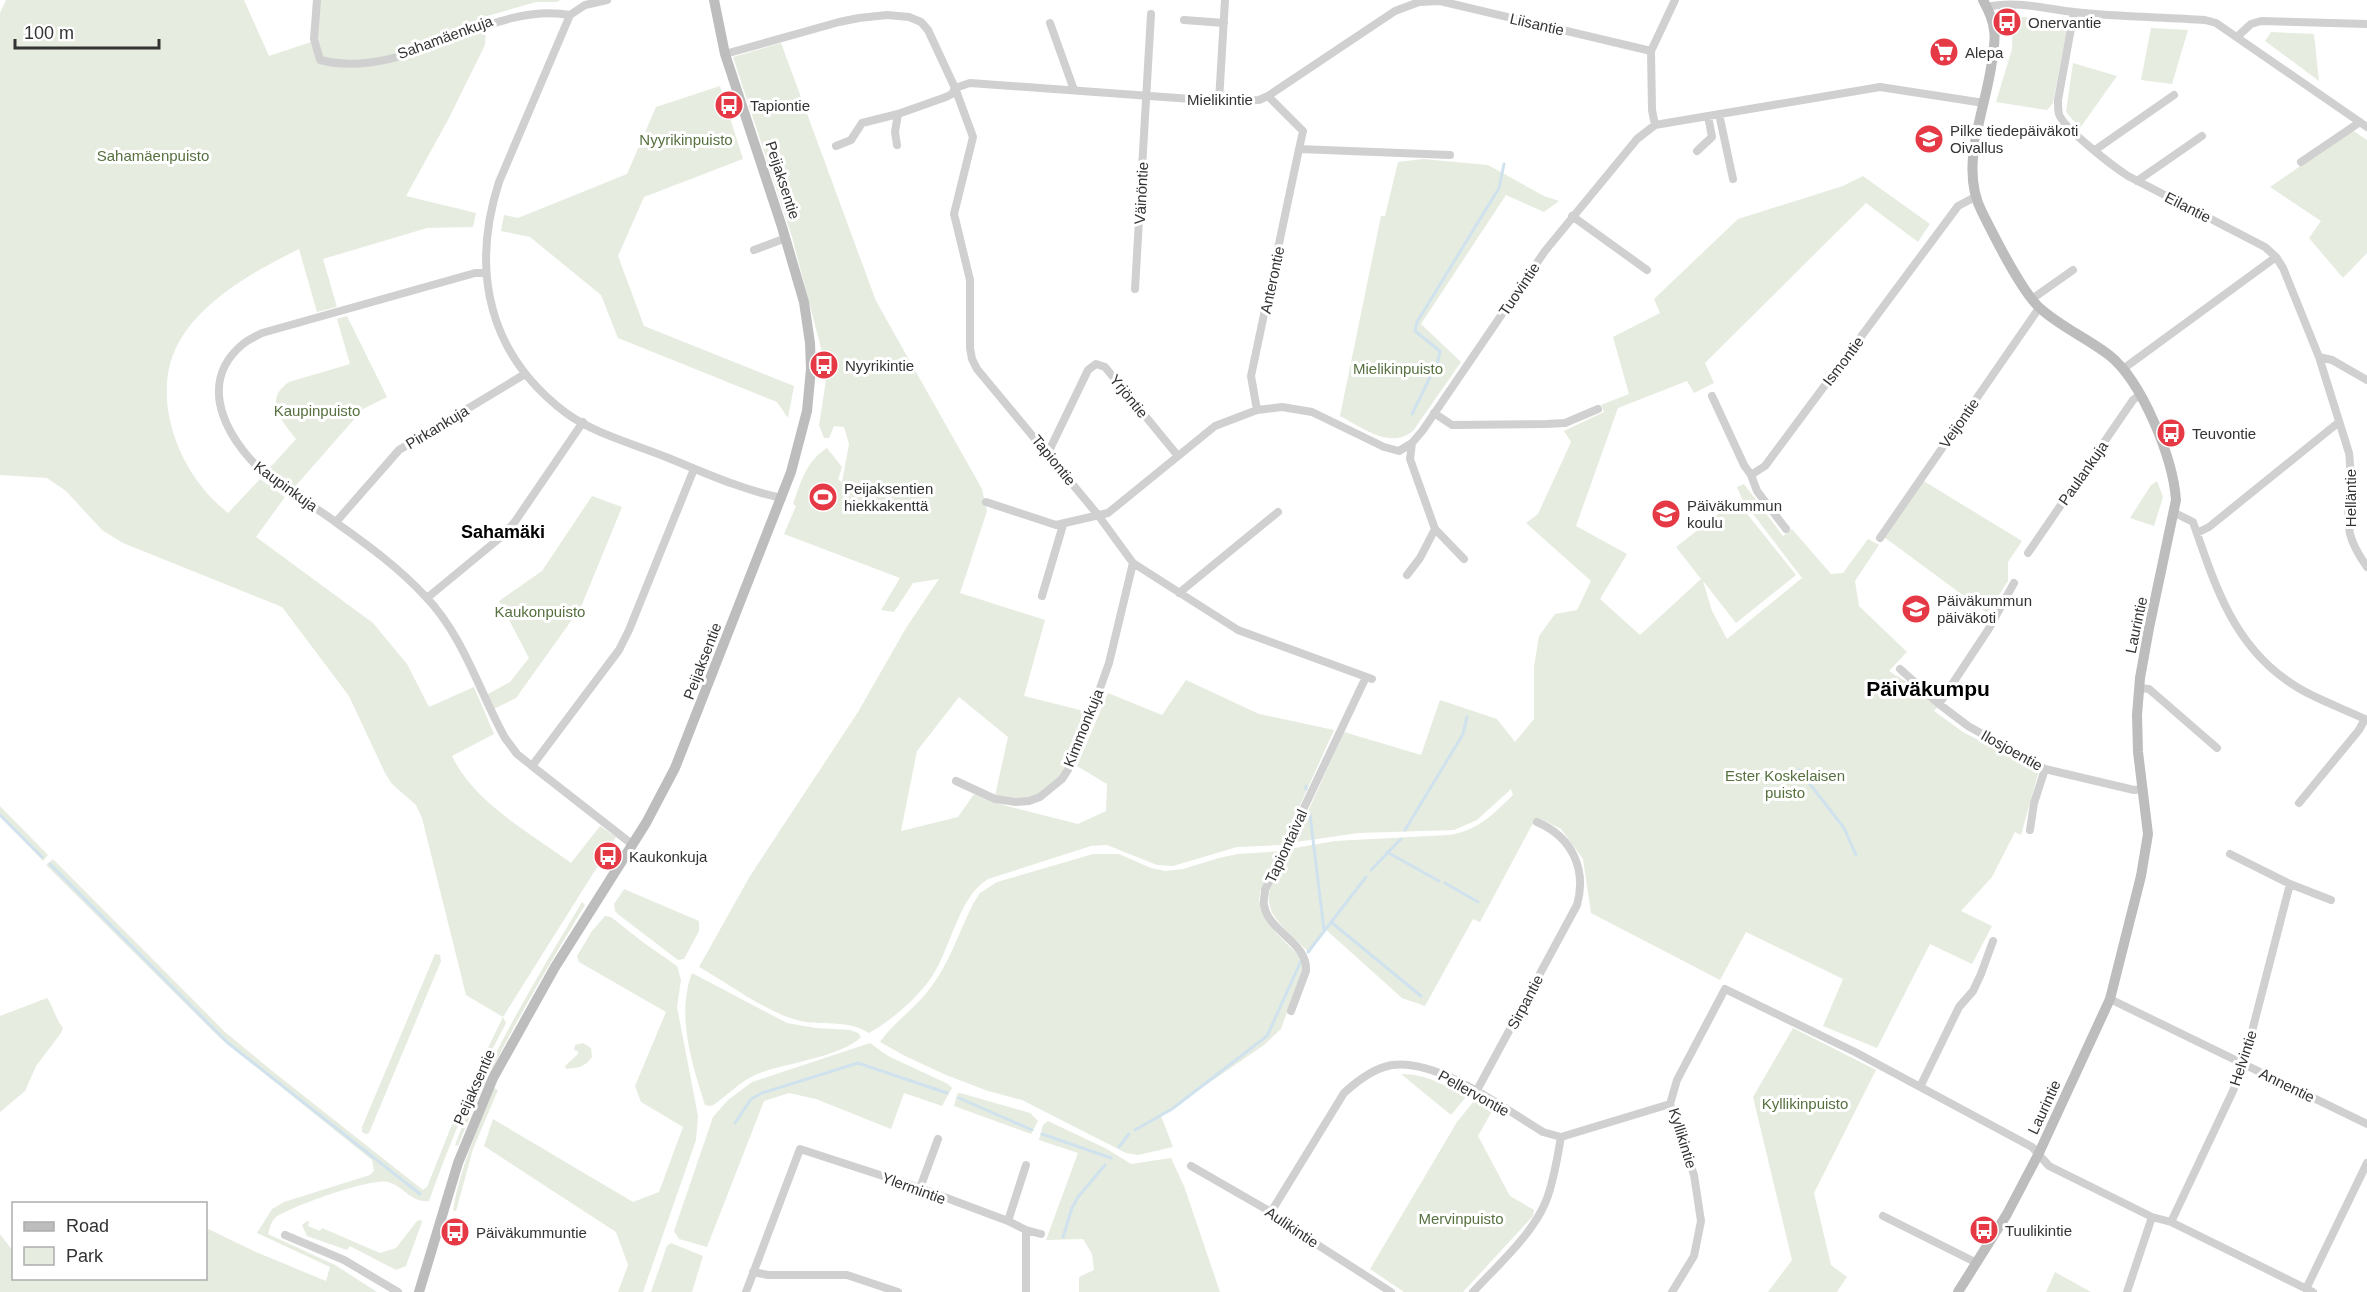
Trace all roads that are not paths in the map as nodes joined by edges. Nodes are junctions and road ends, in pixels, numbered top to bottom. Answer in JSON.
{"nodes":[{"id":1,"x":317,"y":0,"type":"edge"},
{"id":2,"x":607,"y":0,"type":"edge"},
{"id":3,"x":714,"y":0,"type":"edge"},
{"id":4,"x":1225,"y":0,"type":"edge"},
{"id":5,"x":1675,"y":0,"type":"edge"},
{"id":6,"x":1985,"y":4,"type":"edge"},
{"id":7,"x":2073,"y":12,"type":"junction"},
{"id":8,"x":1151,"y":14,"type":"dead end"},
{"id":9,"x":570,"y":15,"type":"junction"},
{"id":10,"x":1184,"y":20,"type":"dead end"},
{"id":11,"x":1050,"y":23,"type":"dead end"},
{"id":12,"x":1224,"y":23,"type":"junction"},
{"id":13,"x":2367,"y":24,"type":"edge"},
{"id":14,"x":2238,"y":36,"type":"junction"},
{"id":15,"x":1651,"y":51,"type":"junction"},
{"id":16,"x":725,"y":54,"type":"junction"},
{"id":17,"x":955,"y":88,"type":"junction"},
{"id":18,"x":1074,"y":90,"type":"junction"},
{"id":19,"x":2174,"y":94,"type":"dead end"},
{"id":20,"x":1268,"y":96,"type":"junction"},
{"id":21,"x":1146,"y":97,"type":"junction"},
{"id":22,"x":1219,"y":101,"type":"junction"},
{"id":23,"x":1984,"y":103,"type":"junction"},
{"id":24,"x":898,"y":114,"type":"junction"},
{"id":25,"x":1719,"y":114,"type":"junction"},
{"id":26,"x":1708,"y":116,"type":"junction"},
{"id":27,"x":1655,"y":125,"type":"junction"},
{"id":28,"x":2363,"y":125,"type":"edge"},
{"id":29,"x":2202,"y":136,"type":"dead end"},
{"id":30,"x":897,"y":145,"type":"dead end"},
{"id":31,"x":836,"y":146,"type":"dead end"},
{"id":32,"x":1299,"y":149,"type":"junction"},
{"id":33,"x":2095,"y":150,"type":"junction"},
{"id":34,"x":1697,"y":151,"type":"dead end"},
{"id":35,"x":1450,"y":155,"type":"dead end"},
{"id":36,"x":2301,"y":162,"type":"dead end"},
{"id":37,"x":1733,"y":179,"type":"dead end"},
{"id":38,"x":2138,"y":181,"type":"junction"},
{"id":39,"x":1975,"y":198,"type":"junction"},
{"id":40,"x":1572,"y":216,"type":"junction"},
{"id":41,"x":786,"y":238,"type":"junction"},
{"id":42,"x":754,"y":250,"type":"dead end"},
{"id":43,"x":2276,"y":257,"type":"junction"},
{"id":44,"x":1647,"y":270,"type":"dead end"},
{"id":45,"x":2073,"y":270,"type":"dead end"},
{"id":46,"x":485,"y":273,"type":"junction"},
{"id":47,"x":1136,"y":289,"type":"dead end"},
{"id":48,"x":2032,"y":299,"type":"junction"},
{"id":49,"x":2039,"y":308,"type":"junction"},
{"id":50,"x":2319,"y":357,"type":"junction"},
{"id":51,"x":2124,"y":369,"type":"junction"},
{"id":52,"x":525,"y":374,"type":"junction"},
{"id":53,"x":2367,"y":380,"type":"edge"},
{"id":54,"x":2140,"y":395,"type":"junction"},
{"id":55,"x":1712,"y":396,"type":"dead end"},
{"id":56,"x":1598,"y":409,"type":"dead end"},
{"id":57,"x":1257,"y":410,"type":"junction"},
{"id":58,"x":1434,"y":413,"type":"junction"},
{"id":59,"x":583,"y":422,"type":"junction"},
{"id":60,"x":2339,"y":422,"type":"junction"},
{"id":61,"x":1412,"y":443,"type":"junction"},
{"id":62,"x":1048,"y":453,"type":"junction"},
{"id":63,"x":1178,"y":456,"type":"junction"},
{"id":64,"x":694,"y":469,"type":"junction"},
{"id":65,"x":1751,"y":475,"type":"junction"},
{"id":66,"x":782,"y":498,"type":"junction"},
{"id":67,"x":986,"y":502,"type":"dead end"},
{"id":68,"x":1278,"y":512,"type":"dead end"},
{"id":69,"x":2175,"y":513,"type":"junction"},
{"id":70,"x":1098,"y":515,"type":"junction"},
{"id":71,"x":336,"y":522,"type":"junction"},
{"id":72,"x":1063,"y":525,"type":"junction"},
{"id":73,"x":1435,"y":529,"type":"junction"},
{"id":74,"x":1786,"y":529,"type":"dead end"},
{"id":75,"x":2197,"y":533,"type":"junction"},
{"id":76,"x":1880,"y":538,"type":"dead end"},
{"id":77,"x":2028,"y":553,"type":"dead end"},
{"id":78,"x":1464,"y":559,"type":"dead end"},
{"id":79,"x":1133,"y":563,"type":"junction"},
{"id":80,"x":2367,"y":567,"type":"edge"},
{"id":81,"x":1407,"y":575,"type":"dead end"},
{"id":82,"x":2014,"y":583,"type":"dead end"},
{"id":83,"x":1179,"y":593,"type":"junction"},
{"id":84,"x":1042,"y":596,"type":"dead end"},
{"id":85,"x":427,"y":598,"type":"junction"},
{"id":86,"x":1900,"y":669,"type":"dead end"},
{"id":87,"x":1369,"y":678,"type":"joint"},
{"id":88,"x":2140,"y":688,"type":"junction"},
{"id":89,"x":1939,"y":705,"type":"junction"},
{"id":90,"x":2366,"y":720,"type":"edge"},
{"id":91,"x":2217,"y":748,"type":"dead end"},
{"id":92,"x":532,"y":766,"type":"junction"},
{"id":93,"x":2045,"y":769,"type":"junction"},
{"id":94,"x":956,"y":781,"type":"dead end"},
{"id":95,"x":2143,"y":789,"type":"junction"},
{"id":96,"x":2299,"y":803,"type":"dead end"},
{"id":97,"x":1537,"y":822,"type":"dead end"},
{"id":98,"x":2030,"y":830,"type":"dead end"},
{"id":99,"x":633,"y":845,"type":"junction"},
{"id":100,"x":2230,"y":854,"type":"dead end"},
{"id":101,"x":2290,"y":884,"type":"junction"},
{"id":102,"x":2331,"y":900,"type":"dead end"},
{"id":103,"x":1993,"y":941,"type":"dead end"},
{"id":104,"x":2110,"y":999,"type":"junction"},
{"id":105,"x":1291,"y":1011,"type":"dead end"},
{"id":106,"x":2244,"y":1063,"type":"junction"},
{"id":107,"x":1920,"y":1087,"type":"junction"},
{"id":108,"x":1476,"y":1092,"type":"junction"},
{"id":109,"x":1670,"y":1104,"type":"junction"},
{"id":110,"x":2367,"y":1124,"type":"edge"},
{"id":111,"x":1561,"y":1137,"type":"junction"},
{"id":112,"x":938,"y":1138,"type":"dead end"},
{"id":113,"x":2038,"y":1155,"type":"junction"},
{"id":114,"x":2367,"y":1163,"type":"edge"},
{"id":115,"x":1026,"y":1165,"type":"dead end"},
{"id":116,"x":1191,"y":1166,"type":"dead end"},
{"id":117,"x":920,"y":1188,"type":"junction"},
{"id":118,"x":1270,"y":1212,"type":"junction"},
{"id":119,"x":1883,"y":1216,"type":"dead end"},
{"id":120,"x":2152,"y":1217,"type":"junction"},
{"id":121,"x":1008,"y":1221,"type":"junction"},
{"id":122,"x":2171,"y":1222,"type":"junction"},
{"id":123,"x":1026,"y":1230,"type":"junction"},
{"id":124,"x":1041,"y":1234,"type":"dead end"},
{"id":125,"x":285,"y":1235,"type":"dead end"},
{"id":126,"x":1977,"y":1263,"type":"junction"},
{"id":127,"x":753,"y":1272,"type":"junction"},
{"id":128,"x":2309,"y":1290,"type":"edge"},
{"id":129,"x":398,"y":1292,"type":"edge"},
{"id":130,"x":419,"y":1292,"type":"edge"},
{"id":131,"x":746,"y":1292,"type":"edge"},
{"id":132,"x":898,"y":1292,"type":"edge"},
{"id":133,"x":1026,"y":1292,"type":"edge"},
{"id":134,"x":1391,"y":1292,"type":"edge"},
{"id":135,"x":1473,"y":1292,"type":"edge"},
{"id":136,"x":1672,"y":1292,"type":"edge"},
{"id":137,"x":1958,"y":1292,"type":"edge"},
{"id":138,"x":2127,"y":1292,"type":"edge"}],
"edges":[{"from":1,"to":9,"type":"street","name":"Sahamäenkuja"},
{"from":2,"to":9,"type":"street"},
{"from":3,"to":16,"type":"street","name":"Peijaksentie"},
{"from":4,"to":12,"type":"street"},
{"from":5,"to":15,"type":"street"},
{"from":6,"to":7,"type":"street"},
{"from":6,"to":23,"type":"street","name":"Laurintie"},
{"from":7,"to":14,"type":"street"},
{"from":7,"to":33,"type":"street","name":"Eilantie"},
{"from":8,"to":21,"type":"street","name":"Väinöntie"},
{"from":9,"to":46,"type":"street"},
{"from":10,"to":12,"type":"street"},
{"from":11,"to":18,"type":"street"},
{"from":12,"to":22,"type":"street"},
{"from":13,"to":14,"type":"street"},
{"from":14,"to":28,"type":"street"},
{"from":15,"to":20,"type":"street","name":"Liisantie"},
{"from":15,"to":27,"type":"street"},
{"from":16,"to":17,"type":"street","name":"Tapiontie"},
{"from":16,"to":41,"type":"street","name":"Peijaksentie"},
{"from":17,"to":18,"type":"street","name":"Mielikintie"},
{"from":17,"to":24,"type":"street"},
{"from":17,"to":62,"type":"street","name":"Tapiontie"},
{"from":18,"to":21,"type":"street","name":"Mielikintie"},
{"from":19,"to":33,"type":"street"},
{"from":20,"to":22,"type":"street","name":"Mielikintie"},
{"from":20,"to":32,"type":"street","name":"Mielikintie"},
{"from":21,"to":22,"type":"street","name":"Mielikintie"},
{"from":21,"to":47,"type":"street","name":"Väinöntie"},
{"from":23,"to":25,"type":"street"},
{"from":23,"to":39,"type":"street","name":"Laurintie"},
{"from":24,"to":30,"type":"street"},
{"from":24,"to":31,"type":"street"},
{"from":25,"to":26,"type":"street"},
{"from":25,"to":37,"type":"street"},
{"from":26,"to":27,"type":"street"},
{"from":26,"to":34,"type":"street"},
{"from":27,"to":40,"type":"street","name":"Tuovintie"},
{"from":28,"to":36,"type":"street"},
{"from":29,"to":38,"type":"street"},
{"from":32,"to":35,"type":"street"},
{"from":32,"to":57,"type":"street","name":"Anterontie"},
{"from":33,"to":38,"type":"street","name":"Eilantie"},
{"from":38,"to":43,"type":"street","name":"Eilantie"},
{"from":39,"to":48,"type":"street","name":"Laurintie"},
{"from":39,"to":65,"type":"street","name":"Ismontie"},
{"from":40,"to":44,"type":"street"},
{"from":40,"to":58,"type":"street","name":"Tuovintie"},
{"from":41,"to":42,"type":"street"},
{"from":41,"to":66,"type":"street","name":"Peijaksentie"},
{"from":43,"to":50,"type":"street","name":"Eilantie"},
{"from":43,"to":51,"type":"street"},
{"from":45,"to":48,"type":"street"},
{"from":46,"to":52,"type":"street"},
{"from":46,"to":71,"type":"street","name":"Kaupinkuja"},
{"from":48,"to":49,"type":"street","name":"Laurintie"},
{"from":49,"to":51,"type":"street","name":"Laurintie"},
{"from":49,"to":76,"type":"street","name":"Veijontie"},
{"from":50,"to":53,"type":"street"},
{"from":50,"to":60,"type":"street","name":"Helläntie"},
{"from":51,"to":54,"type":"street","name":"Laurintie"},
{"from":52,"to":59,"type":"street"},
{"from":52,"to":71,"type":"street","name":"Pirkankuja"},
{"from":54,"to":69,"type":"street","name":"Laurintie"},
{"from":54,"to":77,"type":"street","name":"Paulankuja"},
{"from":55,"to":65,"type":"street"},
{"from":56,"to":58,"type":"street"},
{"from":57,"to":61,"type":"street"},
{"from":57,"to":63,"type":"street"},
{"from":58,"to":61,"type":"street","name":"Tuovintie"},
{"from":59,"to":64,"type":"street"},
{"from":59,"to":85,"type":"street"},
{"from":60,"to":75,"type":"street"},
{"from":60,"to":80,"type":"street","name":"Helläntie"},
{"from":61,"to":73,"type":"street"},
{"from":62,"to":63,"type":"street","name":"Yrjöntie"},
{"from":62,"to":70,"type":"street","name":"Tapiontie"},
{"from":63,"to":70,"type":"street"},
{"from":64,"to":66,"type":"street"},
{"from":64,"to":92,"type":"street"},
{"from":65,"to":74,"type":"street"},
{"from":66,"to":99,"type":"street","name":"Peijaksentie"},
{"from":67,"to":72,"type":"street"},
{"from":68,"to":83,"type":"street"},
{"from":69,"to":75,"type":"street"},
{"from":69,"to":88,"type":"street","name":"Laurintie"},
{"from":70,"to":72,"type":"street"},
{"from":70,"to":79,"type":"street","name":"Tapiontie"},
{"from":71,"to":85,"type":"street","name":"Kaupinkuja"},
{"from":72,"to":84,"type":"street"},
{"from":73,"to":78,"type":"street"},
{"from":73,"to":81,"type":"street"},
{"from":75,"to":90,"type":"street"},
{"from":79,"to":83,"type":"street","name":"Tapiontie"},
{"from":79,"to":94,"type":"street","name":"Kimmonkuja"},
{"from":82,"to":89,"type":"street"},
{"from":83,"to":87,"type":"street","name":"Tapiontie"},
{"from":85,"to":92,"type":"street","name":"Kaupinkuja"},
{"from":86,"to":89,"type":"street","name":"Ilosjoentie"},
{"from":87,"to":105,"type":"street","name":"Tapiontaival"},
{"from":88,"to":91,"type":"street"},
{"from":88,"to":95,"type":"street","name":"Laurintie"},
{"from":89,"to":93,"type":"street","name":"Ilosjoentie"},
{"from":90,"to":96,"type":"street"},
{"from":92,"to":99,"type":"street"},
{"from":93,"to":95,"type":"street","name":"Ilosjoentie"},
{"from":93,"to":98,"type":"street"},
{"from":95,"to":104,"type":"street","name":"Laurintie"},
{"from":97,"to":108,"type":"street","name":"Sirpantie"},
{"from":99,"to":130,"type":"street","name":"Peijaksentie"},
{"from":100,"to":101,"type":"street"},
{"from":101,"to":102,"type":"street"},
{"from":101,"to":106,"type":"street","name":"Helvintie"},
{"from":103,"to":107,"type":"street"},
{"from":104,"to":106,"type":"street","name":"Annentie"},
{"from":104,"to":113,"type":"street","name":"Laurintie"},
{"from":106,"to":110,"type":"street","name":"Annentie"},
{"from":106,"to":122,"type":"street","name":"Helvintie"},
{"from":107,"to":109,"type":"street","name":"Kyllikintie"},
{"from":107,"to":113,"type":"street"},
{"from":108,"to":111,"type":"street","name":"Pellervontie"},
{"from":108,"to":118,"type":"street","name":"Pellervontie"},
{"from":109,"to":111,"type":"street"},
{"from":109,"to":136,"type":"street","name":"Kyllikintie"},
{"from":111,"to":135,"type":"street"},
{"from":112,"to":117,"type":"street"},
{"from":113,"to":120,"type":"street"},
{"from":113,"to":126,"type":"street","name":"Laurintie"},
{"from":114,"to":128,"type":"street"},
{"from":115,"to":121,"type":"street"},
{"from":116,"to":118,"type":"street","name":"Aulikintie"},
{"from":117,"to":121,"type":"street","name":"Ylermintie"},
{"from":117,"to":127,"type":"street","name":"Ylermintie"},
{"from":118,"to":134,"type":"street","name":"Aulikintie"},
{"from":119,"to":126,"type":"street"},
{"from":120,"to":122,"type":"street"},
{"from":120,"to":138,"type":"street"},
{"from":121,"to":123,"type":"street","name":"Ylermintie"},
{"from":122,"to":128,"type":"street"},
{"from":123,"to":124,"type":"street","name":"Ylermintie"},
{"from":123,"to":133,"type":"street"},
{"from":125,"to":129,"type":"street"},
{"from":126,"to":137,"type":"street","name":"Laurintie"},
{"from":127,"to":131,"type":"street"},
{"from":127,"to":132,"type":"street"}]}
